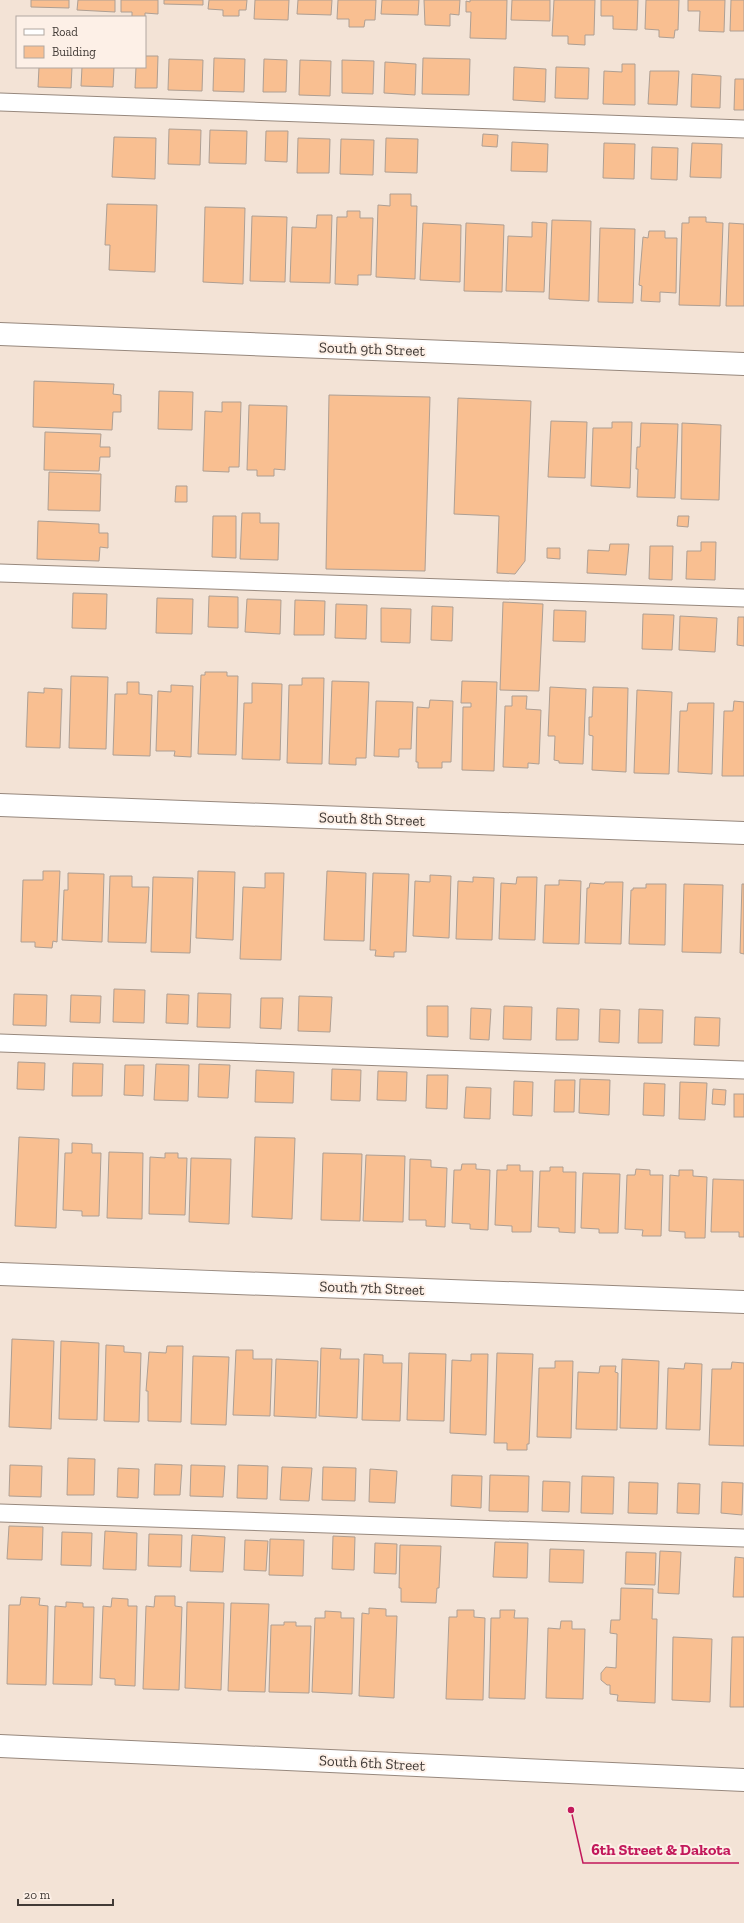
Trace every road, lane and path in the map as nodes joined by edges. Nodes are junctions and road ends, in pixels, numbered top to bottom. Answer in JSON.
{"nodes":[{"id":1,"x":0,"y":102,"type":"edge"},
{"id":2,"x":744,"y":129,"type":"edge"},
{"id":3,"x":0,"y":334,"type":"edge"},
{"id":4,"x":744,"y":364,"type":"edge"},
{"id":5,"x":0,"y":572,"type":"edge"},
{"id":6,"x":744,"y":598,"type":"edge"},
{"id":7,"x":0,"y":805,"type":"edge"},
{"id":8,"x":744,"y":833,"type":"edge"},
{"id":9,"x":0,"y":1043,"type":"edge"},
{"id":10,"x":744,"y":1070,"type":"edge"},
{"id":11,"x":0,"y":1274,"type":"edge"},
{"id":12,"x":744,"y":1302,"type":"edge"},
{"id":13,"x":0,"y":1513,"type":"edge"},
{"id":14,"x":744,"y":1538,"type":"edge"},
{"id":15,"x":0,"y":1746,"type":"edge"},
{"id":16,"x":744,"y":1780,"type":"edge"}],
"edges":[{"from":1,"to":2,"type":"lane"},
{"from":3,"to":4,"type":"street","name":"South 9th Street"},
{"from":5,"to":6,"type":"lane"},
{"from":7,"to":8,"type":"street","name":"South 8th Street"},
{"from":9,"to":10,"type":"lane"},
{"from":11,"to":12,"type":"street","name":"South 7th Street"},
{"from":13,"to":14,"type":"lane"},
{"from":15,"to":16,"type":"street","name":"South 6th Street"}]}
